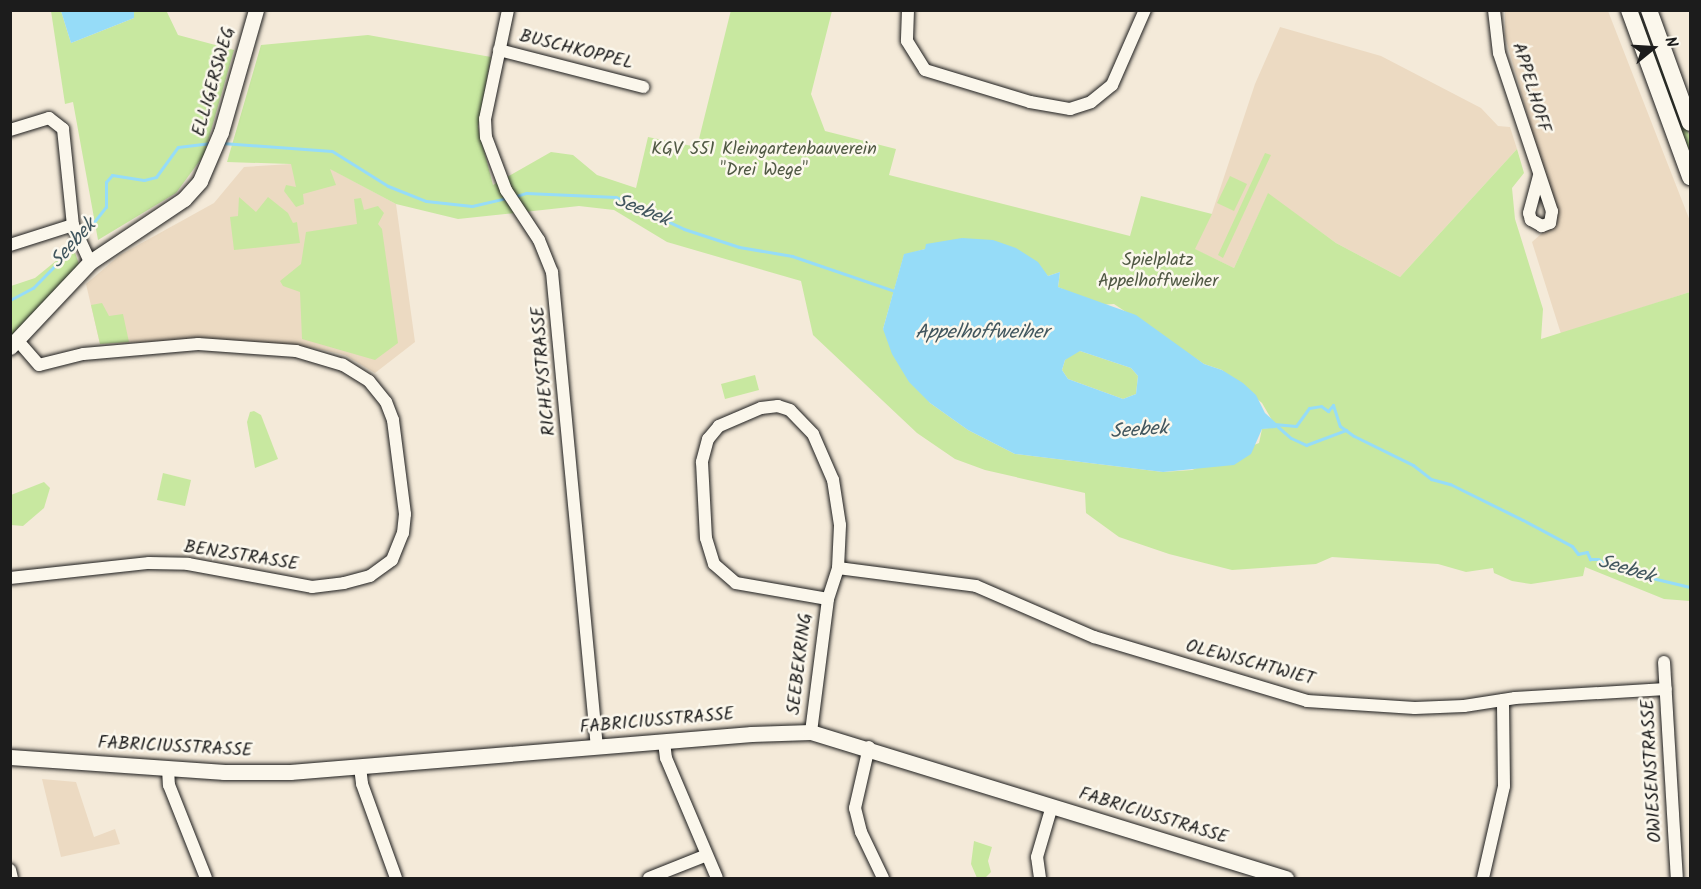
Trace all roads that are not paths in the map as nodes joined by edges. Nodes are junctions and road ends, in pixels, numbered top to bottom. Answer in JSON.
{"nodes":[{"id":1,"x":256,"y":10,"type":"edge"},
{"id":2,"x":508,"y":10,"type":"edge"},
{"id":3,"x":908,"y":10,"type":"edge"},
{"id":4,"x":1145,"y":10,"type":"edge"},
{"id":5,"x":1494,"y":10,"type":"edge"},
{"id":6,"x":1629,"y":10,"type":"edge"},
{"id":7,"x":1649,"y":10,"type":"edge"},
{"id":8,"x":499,"y":50,"type":"junction"},
{"id":9,"x":643,"y":87,"type":"dead end"},
{"id":10,"x":1690,"y":123,"type":"edge"},
{"id":11,"x":10,"y":130,"type":"edge"},
{"id":12,"x":1539,"y":175,"type":"dead end"},
{"id":13,"x":1690,"y":177,"type":"edge"},
{"id":14,"x":77,"y":235,"type":"junction"},
{"id":15,"x":10,"y":245,"type":"edge"},
{"id":16,"x":90,"y":262,"type":"junction"},
{"id":17,"x":14,"y":344,"type":"edge"},
{"id":18,"x":838,"y":568,"type":"junction"},
{"id":19,"x":10,"y":578,"type":"edge"},
{"id":20,"x":828,"y":600,"type":"junction"},
{"id":21,"x":1664,"y":662,"type":"dead end"},
{"id":22,"x":1666,"y":689,"type":"junction"},
{"id":23,"x":1503,"y":700,"type":"junction"},
{"id":24,"x":811,"y":732,"type":"junction"},
{"id":25,"x":664,"y":742,"type":"junction"},
{"id":26,"x":597,"y":747,"type":"junction"},
{"id":27,"x":869,"y":747,"type":"junction"},
{"id":28,"x":10,"y":757,"type":"edge"},
{"id":29,"x":360,"y":767,"type":"junction"},
{"id":30,"x":168,"y":768,"type":"junction"},
{"id":31,"x":1052,"y":806,"type":"junction"},
{"id":32,"x":707,"y":855,"type":"junction"},
{"id":33,"x":10,"y":870,"type":"edge"},
{"id":34,"x":12,"y":879,"type":"edge"},
{"id":35,"x":206,"y":879,"type":"edge"},
{"id":36,"x":396,"y":879,"type":"edge"},
{"id":37,"x":649,"y":879,"type":"edge"},
{"id":38,"x":717,"y":879,"type":"edge"},
{"id":39,"x":883,"y":879,"type":"edge"},
{"id":40,"x":1040,"y":879,"type":"edge"},
{"id":41,"x":1286,"y":879,"type":"edge"},
{"id":42,"x":1483,"y":879,"type":"edge"},
{"id":43,"x":1677,"y":879,"type":"edge"}],
"edges":[{"from":1,"to":16,"type":"street","name":"ELLIGERSWEG"},
{"from":2,"to":8,"type":"street","name":"RICHEYSTRASSE"},
{"from":3,"to":4,"type":"street"},
{"from":5,"to":12,"type":"street","name":"APPELHOFF"},
{"from":6,"to":13,"type":"main road"},
{"from":7,"to":10,"type":"main road"},
{"from":8,"to":9,"type":"street","name":"BUSCHKOPPEL"},
{"from":8,"to":26,"type":"street","name":"RICHEYSTRASSE"},
{"from":11,"to":14,"type":"street"},
{"from":14,"to":15,"type":"street"},
{"from":14,"to":16,"type":"street"},
{"from":16,"to":17,"type":"street","name":"ELLIGERSWEG"},
{"from":17,"to":19,"type":"street","name":"BENZSTRASSE"},
{"from":18,"to":20,"type":"street","name":"SEEBEKRING"},
{"from":18,"to":20,"type":"street","name":"SEEBEKRING"},
{"from":18,"to":23,"type":"street","name":"OLEWISCHTWIET"},
{"from":20,"to":24,"type":"street","name":"SEEBEKRING"},
{"from":21,"to":22,"type":"street","name":"OWIESENSTRASSE"},
{"from":22,"to":23,"type":"street","name":"OLEWISCHTWIET"},
{"from":22,"to":43,"type":"street","name":"OWIESENSTRASSE"},
{"from":23,"to":42,"type":"street"},
{"from":24,"to":25,"type":"street","name":"FABRICIUSSTRASSE"},
{"from":24,"to":27,"type":"street","name":"FABRICIUSSTRASSE"},
{"from":25,"to":26,"type":"street","name":"FABRICIUSSTRASSE"},
{"from":25,"to":32,"type":"street"},
{"from":26,"to":29,"type":"street","name":"FABRICIUSSTRASSE"},
{"from":27,"to":31,"type":"street","name":"FABRICIUSSTRASSE"},
{"from":27,"to":39,"type":"street"},
{"from":28,"to":30,"type":"street","name":"FABRICIUSSTRASSE"},
{"from":29,"to":30,"type":"street","name":"FABRICIUSSTRASSE"},
{"from":29,"to":36,"type":"street"},
{"from":30,"to":35,"type":"street"},
{"from":31,"to":40,"type":"street"},
{"from":31,"to":41,"type":"street","name":"FABRICIUSSTRASSE"},
{"from":32,"to":37,"type":"street"},
{"from":32,"to":38,"type":"street"},
{"from":33,"to":34,"type":"street"}]}
